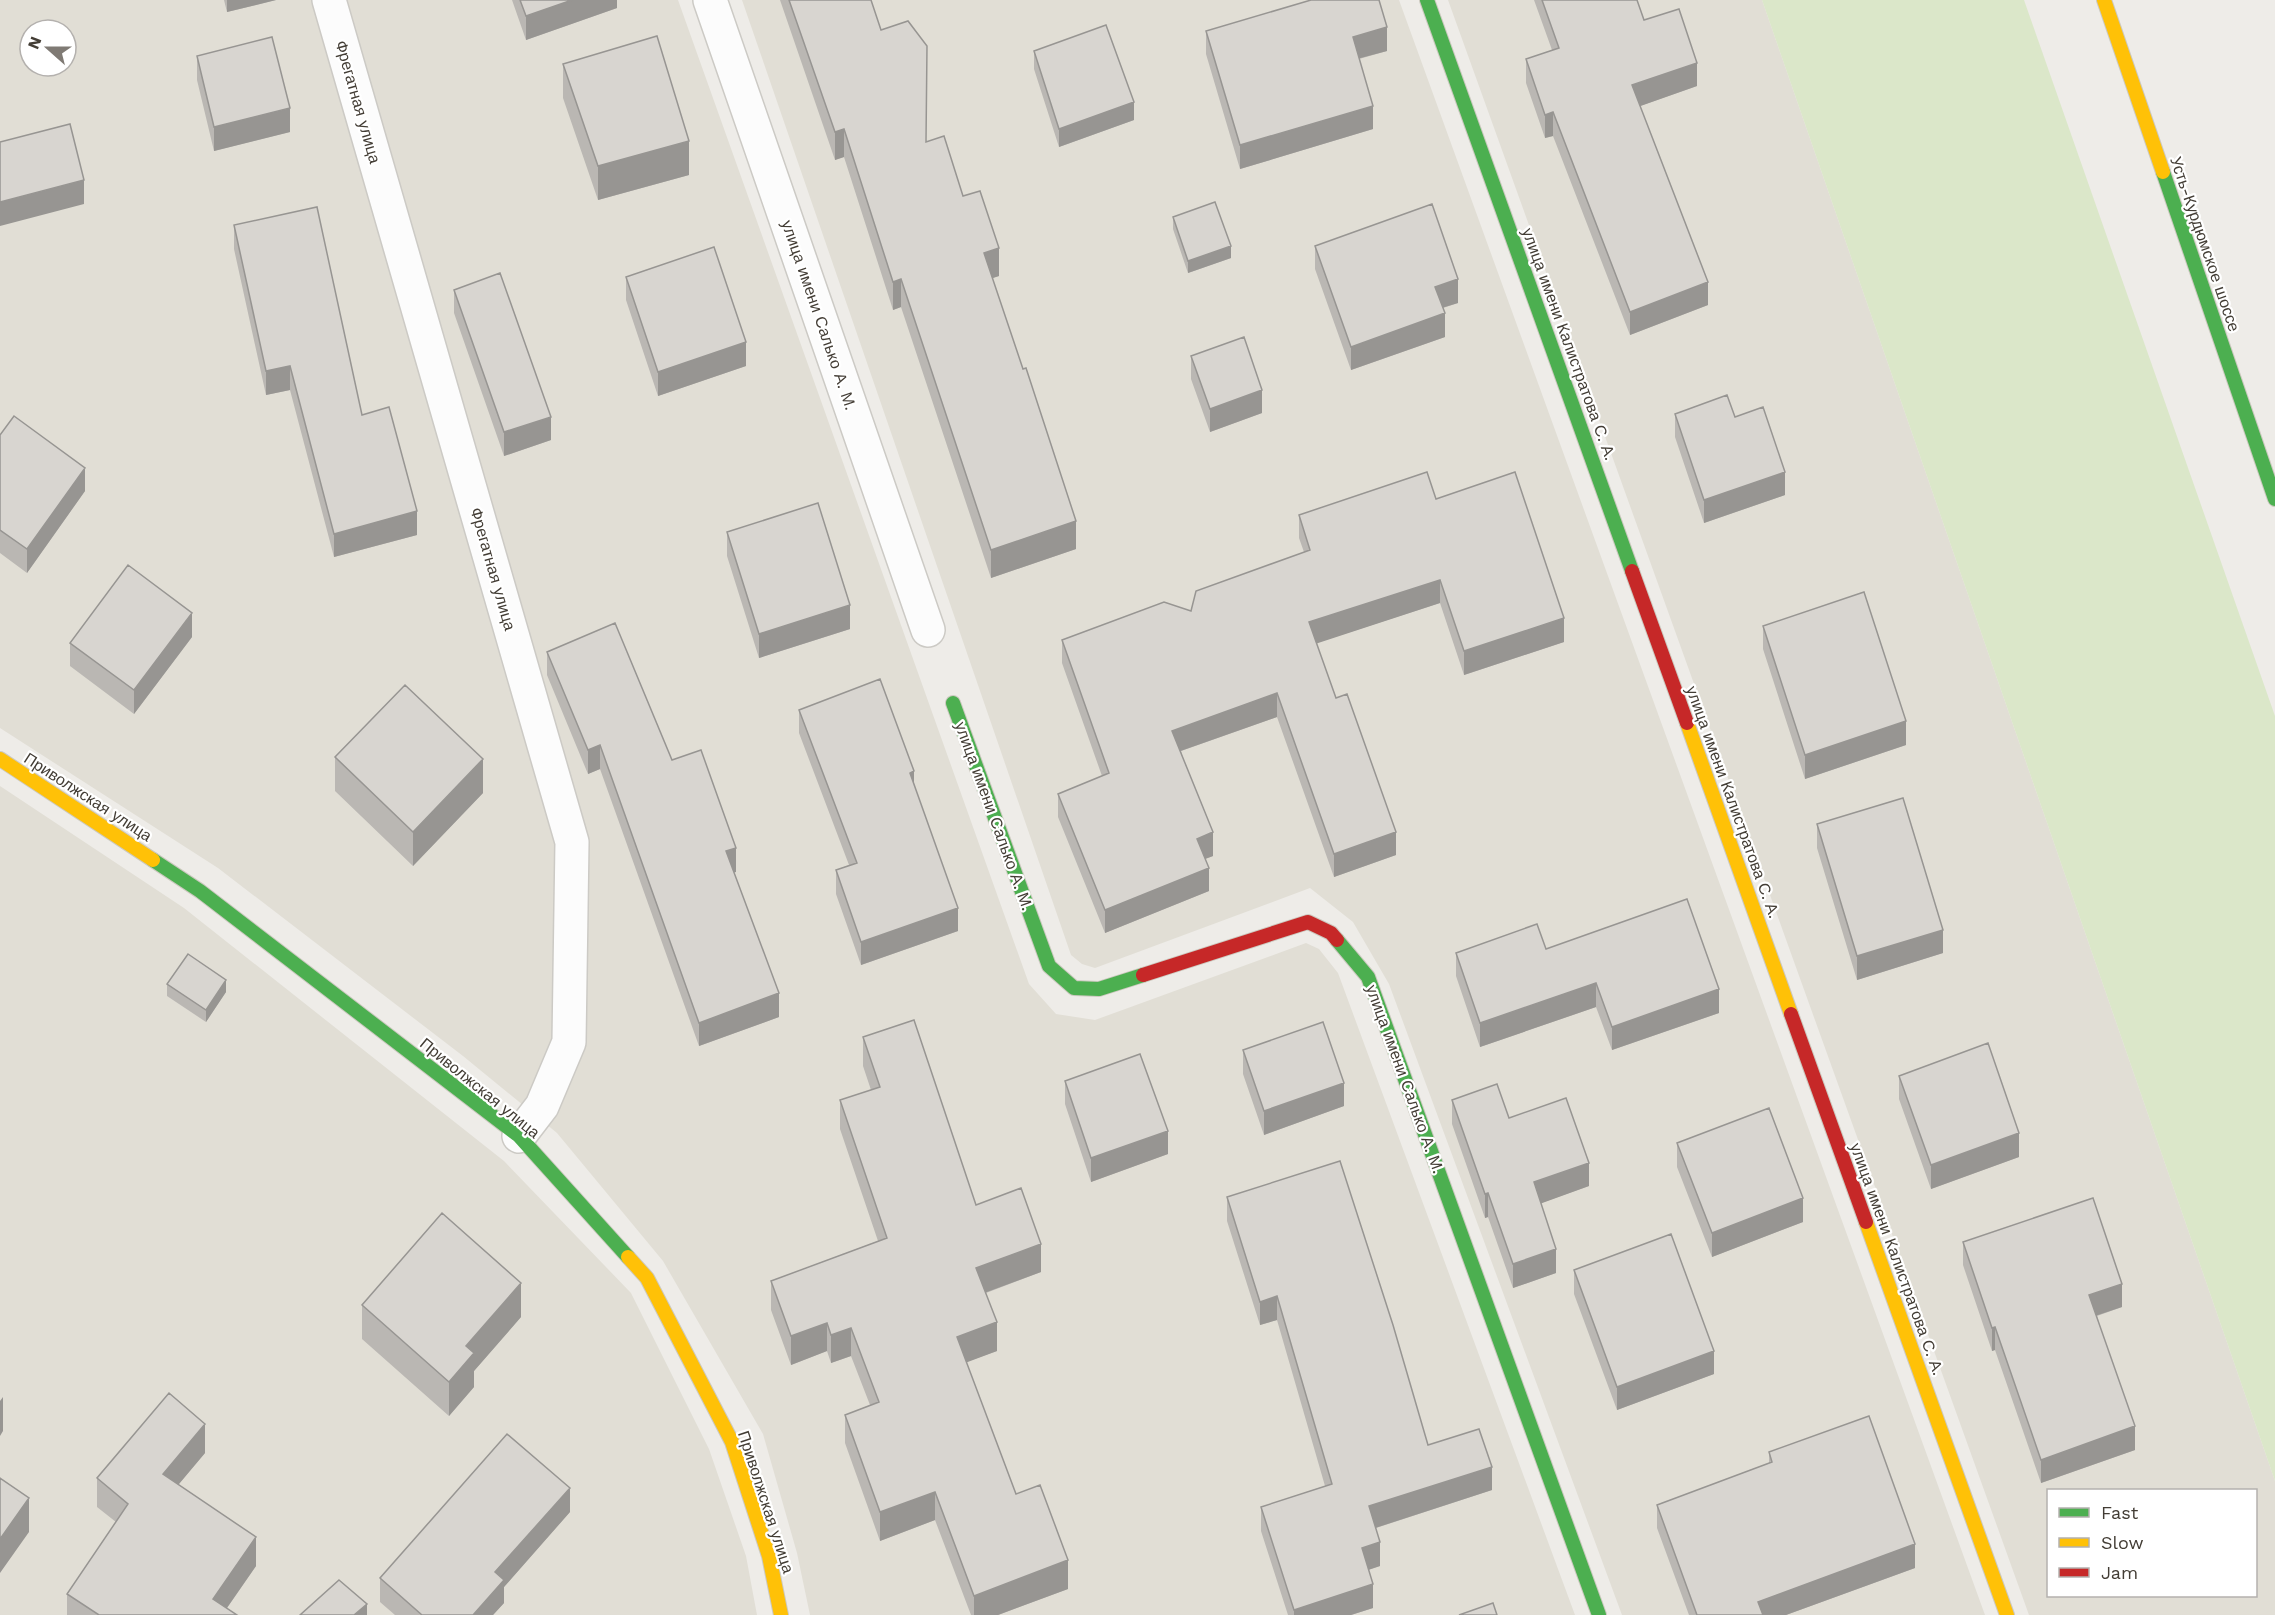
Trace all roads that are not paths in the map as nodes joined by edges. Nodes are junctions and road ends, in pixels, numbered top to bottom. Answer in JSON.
{"nodes":[{"id":1,"x":329,"y":0,"type":"edge"},
{"id":2,"x":710,"y":0,"type":"edge"},
{"id":3,"x":1427,"y":0,"type":"edge"},
{"id":4,"x":2104,"y":0,"type":"edge"},
{"id":5,"x":2275,"y":499,"type":"edge"},
{"id":6,"x":928,"y":630,"type":"dead end"},
{"id":7,"x":953,"y":704,"type":"dead end"},
{"id":8,"x":0,"y":759,"type":"edge"},
{"id":9,"x":519,"y":1136,"type":"junction"},
{"id":10,"x":781,"y":1615,"type":"edge"},
{"id":11,"x":1599,"y":1615,"type":"edge"},
{"id":12,"x":2007,"y":1615,"type":"edge"}],
"edges":[{"from":1,"to":9,"type":"street","name":"Фрегатная улица"},
{"from":2,"to":6,"type":"street","name":"улица имени Салько А. М."},
{"from":3,"to":12,"type":"street","name":"улица имени Калистратова С. А."},
{"from":4,"to":5,"type":"street","name":"Усть-Курдюмское шоссе"},
{"from":7,"to":11,"type":"street","name":"улица имени Салько А. М."},
{"from":8,"to":9,"type":"street","name":"Приволжская улица"},
{"from":9,"to":10,"type":"street","name":"Приволжская улица"}]}
